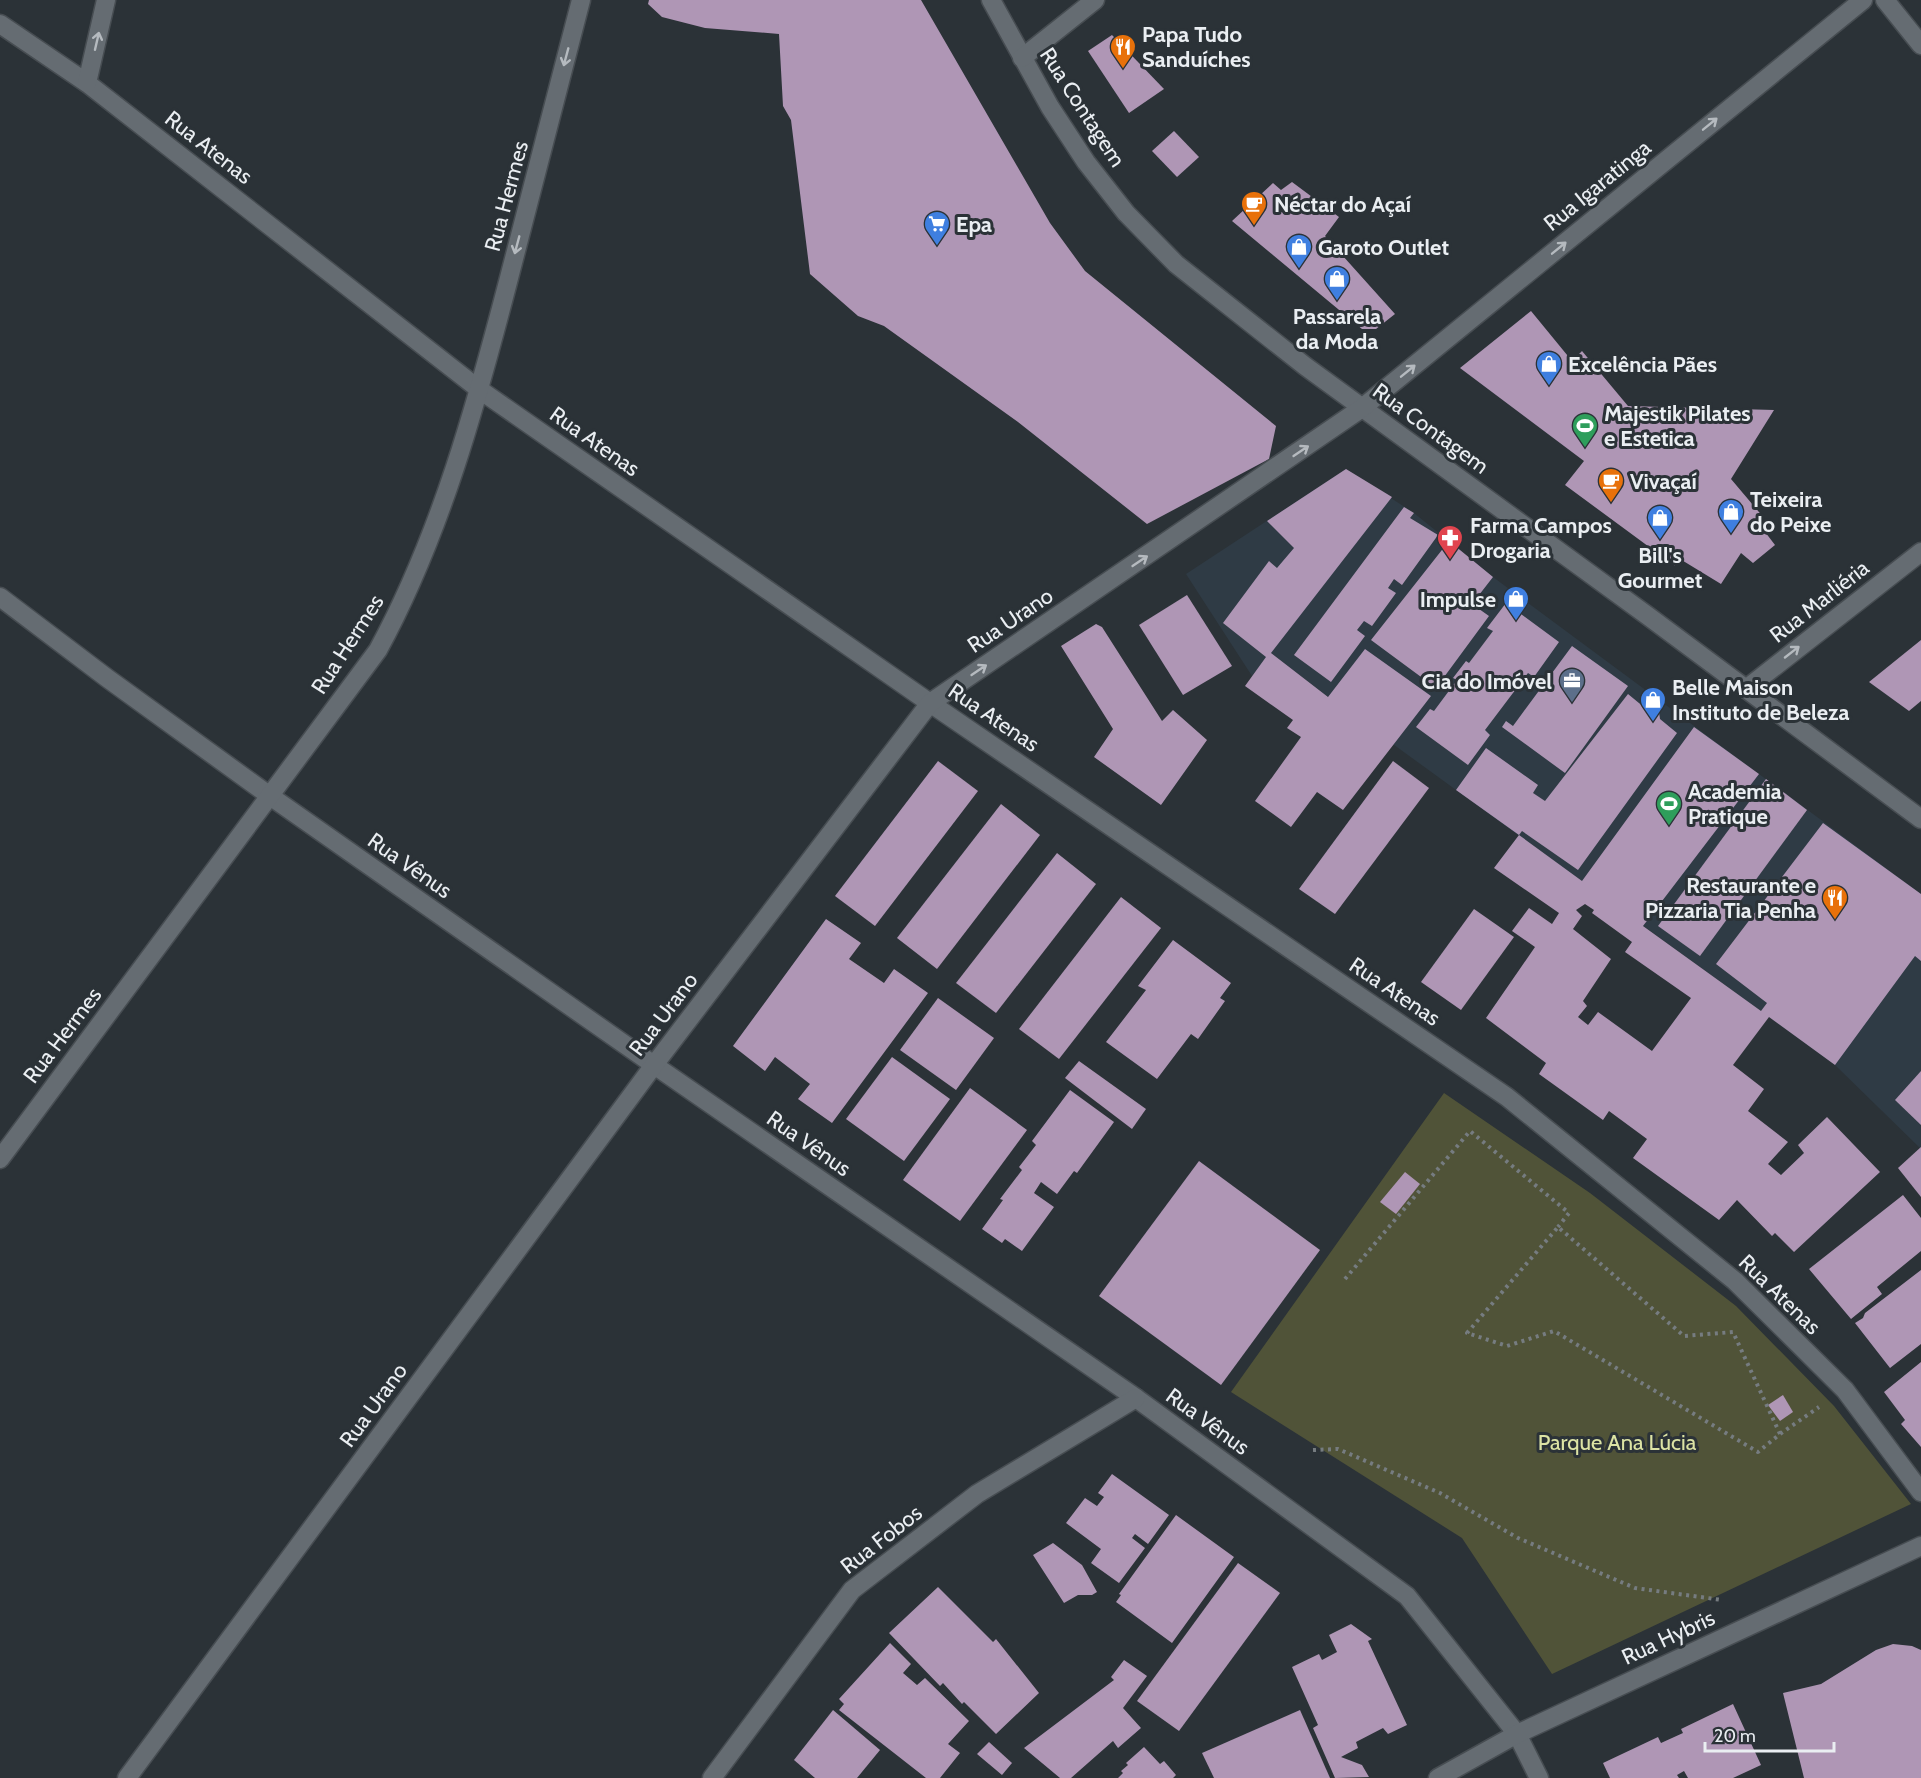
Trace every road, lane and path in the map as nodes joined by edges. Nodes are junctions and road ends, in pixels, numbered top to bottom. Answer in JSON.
{"nodes":[{"id":1,"x":106,"y":0,"type":"edge"},
{"id":2,"x":581,"y":0,"type":"edge"},
{"id":3,"x":991,"y":0,"type":"edge"},
{"id":4,"x":1095,"y":0,"type":"edge"},
{"id":5,"x":1863,"y":0,"type":"edge"},
{"id":6,"x":1885,"y":0,"type":"edge"},
{"id":7,"x":0,"y":24,"type":"edge"},
{"id":8,"x":1921,"y":45,"type":"edge"},
{"id":9,"x":1022,"y":58,"type":"junction"},
{"id":10,"x":87,"y":83,"type":"junction"},
{"id":11,"x":480,"y":390,"type":"junction"},
{"id":12,"x":1362,"y":408,"type":"junction"},
{"id":13,"x":1921,"y":552,"type":"edge"},
{"id":14,"x":0,"y":597,"type":"edge"},
{"id":15,"x":1746,"y":689,"type":"junction"},
{"id":16,"x":930,"y":703,"type":"junction"},
{"id":17,"x":270,"y":796,"type":"junction"},
{"id":18,"x":1921,"y":819,"type":"edge"},
{"id":19,"x":654,"y":1065,"type":"junction"},
{"id":20,"x":0,"y":1159,"type":"edge"},
{"id":21,"x":1558,"y":1227,"type":"junction"},
{"id":22,"x":1345,"y":1279,"type":"dead end"},
{"id":23,"x":1845,"y":1390,"type":"junction"},
{"id":24,"x":1136,"y":1398,"type":"junction"},
{"id":25,"x":1780,"y":1434,"type":"junction"},
{"id":26,"x":1312,"y":1450,"type":"dead end"},
{"id":27,"x":1921,"y":1492,"type":"edge"},
{"id":28,"x":1921,"y":1546,"type":"edge"},
{"id":29,"x":1722,"y":1600,"type":"dead end"},
{"id":30,"x":1517,"y":1734,"type":"junction"},
{"id":31,"x":127,"y":1778,"type":"edge"},
{"id":32,"x":712,"y":1778,"type":"edge"},
{"id":33,"x":1438,"y":1778,"type":"edge"},
{"id":34,"x":1539,"y":1778,"type":"edge"}],
"edges":[{"from":10,"to":1,"type":"street","one_way":true},
{"from":2,"to":11,"type":"street","name":"Rua Hermes","one_way":true},
{"from":3,"to":9,"type":"street","name":"Rua Contagem"},
{"from":4,"to":9,"type":"street"},
{"from":12,"to":5,"type":"street","name":"Rua Igaratinga","one_way":true},
{"from":6,"to":8,"type":"street"},
{"from":7,"to":10,"type":"street","name":"Rua Atenas"},
{"from":9,"to":12,"type":"street","name":"Rua Contagem"},
{"from":10,"to":11,"type":"street","name":"Rua Atenas"},
{"from":11,"to":16,"type":"street","name":"Rua Atenas"},
{"from":11,"to":17,"type":"street","name":"Rua Hermes"},
{"from":12,"to":15,"type":"street","name":"Rua Contagem"},
{"from":16,"to":12,"type":"street","name":"Rua Urano","one_way":true},
{"from":15,"to":13,"type":"street","name":"Rua Marliéria","one_way":true},
{"from":14,"to":17,"type":"street","name":"Rua Vênus"},
{"from":15,"to":18,"type":"street","name":"Rua Contagem"},
{"from":16,"to":19,"type":"street","name":"Rua Urano"},
{"from":16,"to":23,"type":"street","name":"Rua Atenas"},
{"from":17,"to":19,"type":"street","name":"Rua Vênus"},
{"from":17,"to":20,"type":"street","name":"Rua Hermes"},
{"from":19,"to":24,"type":"street","name":"Rua Vênus"},
{"from":19,"to":31,"type":"street","name":"Rua Urano"},
{"from":21,"to":22,"type":"path"},
{"from":21,"to":25,"type":"path"},
{"from":21,"to":25,"type":"path"},
{"from":23,"to":25,"type":"path"},
{"from":23,"to":27,"type":"street","name":"Rua Atenas"},
{"from":24,"to":30,"type":"street","name":"Rua Vênus"},
{"from":24,"to":32,"type":"street","name":"Rua Fobos"},
{"from":26,"to":29,"type":"path"},
{"from":28,"to":30,"type":"street","name":"Rua Hybris"},
{"from":30,"to":33,"type":"street","name":"Rua Hybris"},
{"from":30,"to":34,"type":"street","name":"Rua Vênus"}]}
